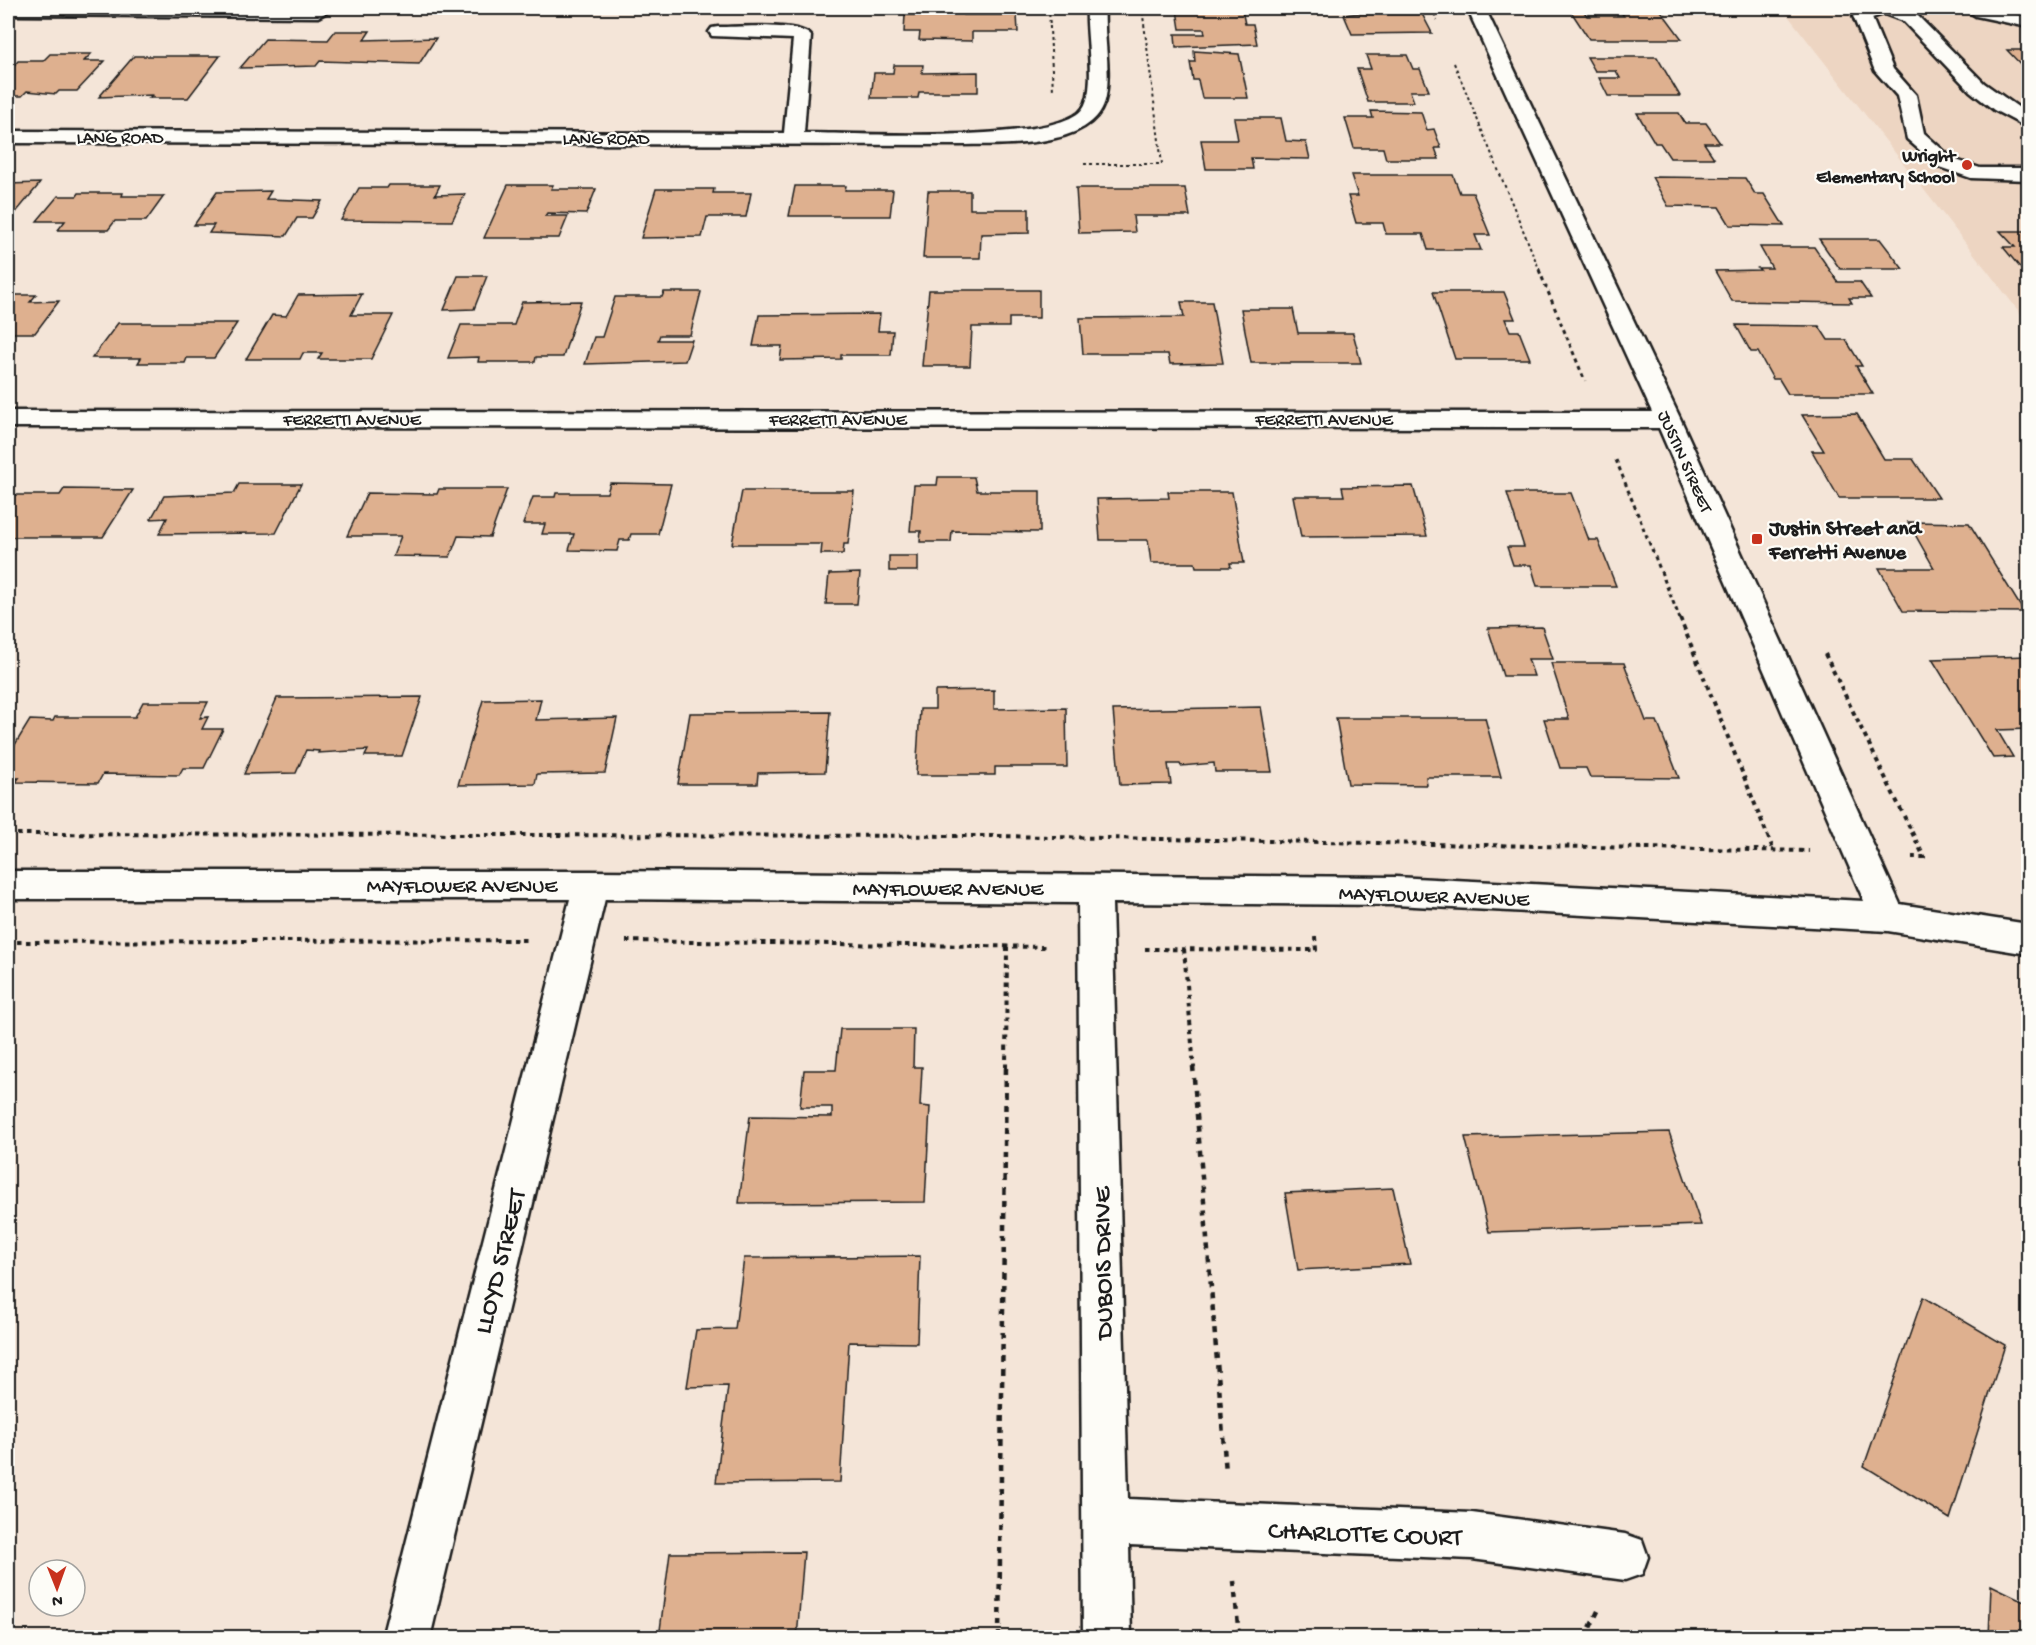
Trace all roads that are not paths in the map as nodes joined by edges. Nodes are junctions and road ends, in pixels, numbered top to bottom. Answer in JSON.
{"nodes":[{"id":1,"x":1096,"y":8,"type":"edge"},
{"id":2,"x":1476,"y":8,"type":"edge"},
{"id":3,"x":1884,"y":8,"type":"edge"},
{"id":4,"x":1972,"y":8,"type":"edge"},
{"id":5,"x":8,"y":10,"type":"edge"},
{"id":6,"x":318,"y":12,"type":"dead end"},
{"id":7,"x":2028,"y":22,"type":"edge"},
{"id":8,"x":718,"y":32,"type":"dead end"},
{"id":9,"x":2028,"y":122,"type":"edge"},
{"id":10,"x":8,"y":137,"type":"edge"},
{"id":11,"x":793,"y":138,"type":"junction"},
{"id":12,"x":2028,"y":174,"type":"edge"},
{"id":13,"x":8,"y":418,"type":"edge"},
{"id":14,"x":1668,"y":420,"type":"junction"},
{"id":15,"x":8,"y":885,"type":"edge"},
{"id":16,"x":591,"y":885,"type":"junction"},
{"id":17,"x":1095,"y":889,"type":"junction"},
{"id":18,"x":1888,"y":917,"type":"junction"},
{"id":19,"x":2028,"y":939,"type":"edge"},
{"id":20,"x":1104,"y":1521,"type":"junction"},
{"id":21,"x":1625,"y":1557,"type":"dead end"},
{"id":22,"x":406,"y":1638,"type":"edge"},
{"id":23,"x":1107,"y":1638,"type":"edge"}],
"edges":[{"from":1,"to":11,"type":"street","name":"LANG ROAD"},
{"from":2,"to":14,"type":"street","name":"JUSTIN STREET"},
{"from":3,"to":9,"type":"street"},
{"from":3,"to":12,"type":"street"},
{"from":4,"to":7,"type":"street"},
{"from":5,"to":6,"type":"street"},
{"from":8,"to":11,"type":"street"},
{"from":10,"to":11,"type":"street","name":"LANG ROAD"},
{"from":13,"to":14,"type":"street","name":"FERRETTI AVENUE"},
{"from":14,"to":18,"type":"street","name":"JUSTIN STREET"},
{"from":15,"to":16,"type":"street","name":"MAYFLOWER AVENUE"},
{"from":16,"to":17,"type":"street","name":"MAYFLOWER AVENUE"},
{"from":16,"to":22,"type":"street","name":"LLOYD STREET"},
{"from":17,"to":18,"type":"street","name":"MAYFLOWER AVENUE"},
{"from":17,"to":20,"type":"street","name":"DUBOIS DRIVE"},
{"from":18,"to":19,"type":"street","name":"MAYFLOWER AVENUE"},
{"from":20,"to":21,"type":"street","name":"CHARLOTTE COURT"},
{"from":20,"to":23,"type":"street","name":"DUBOIS DRIVE"}]}
